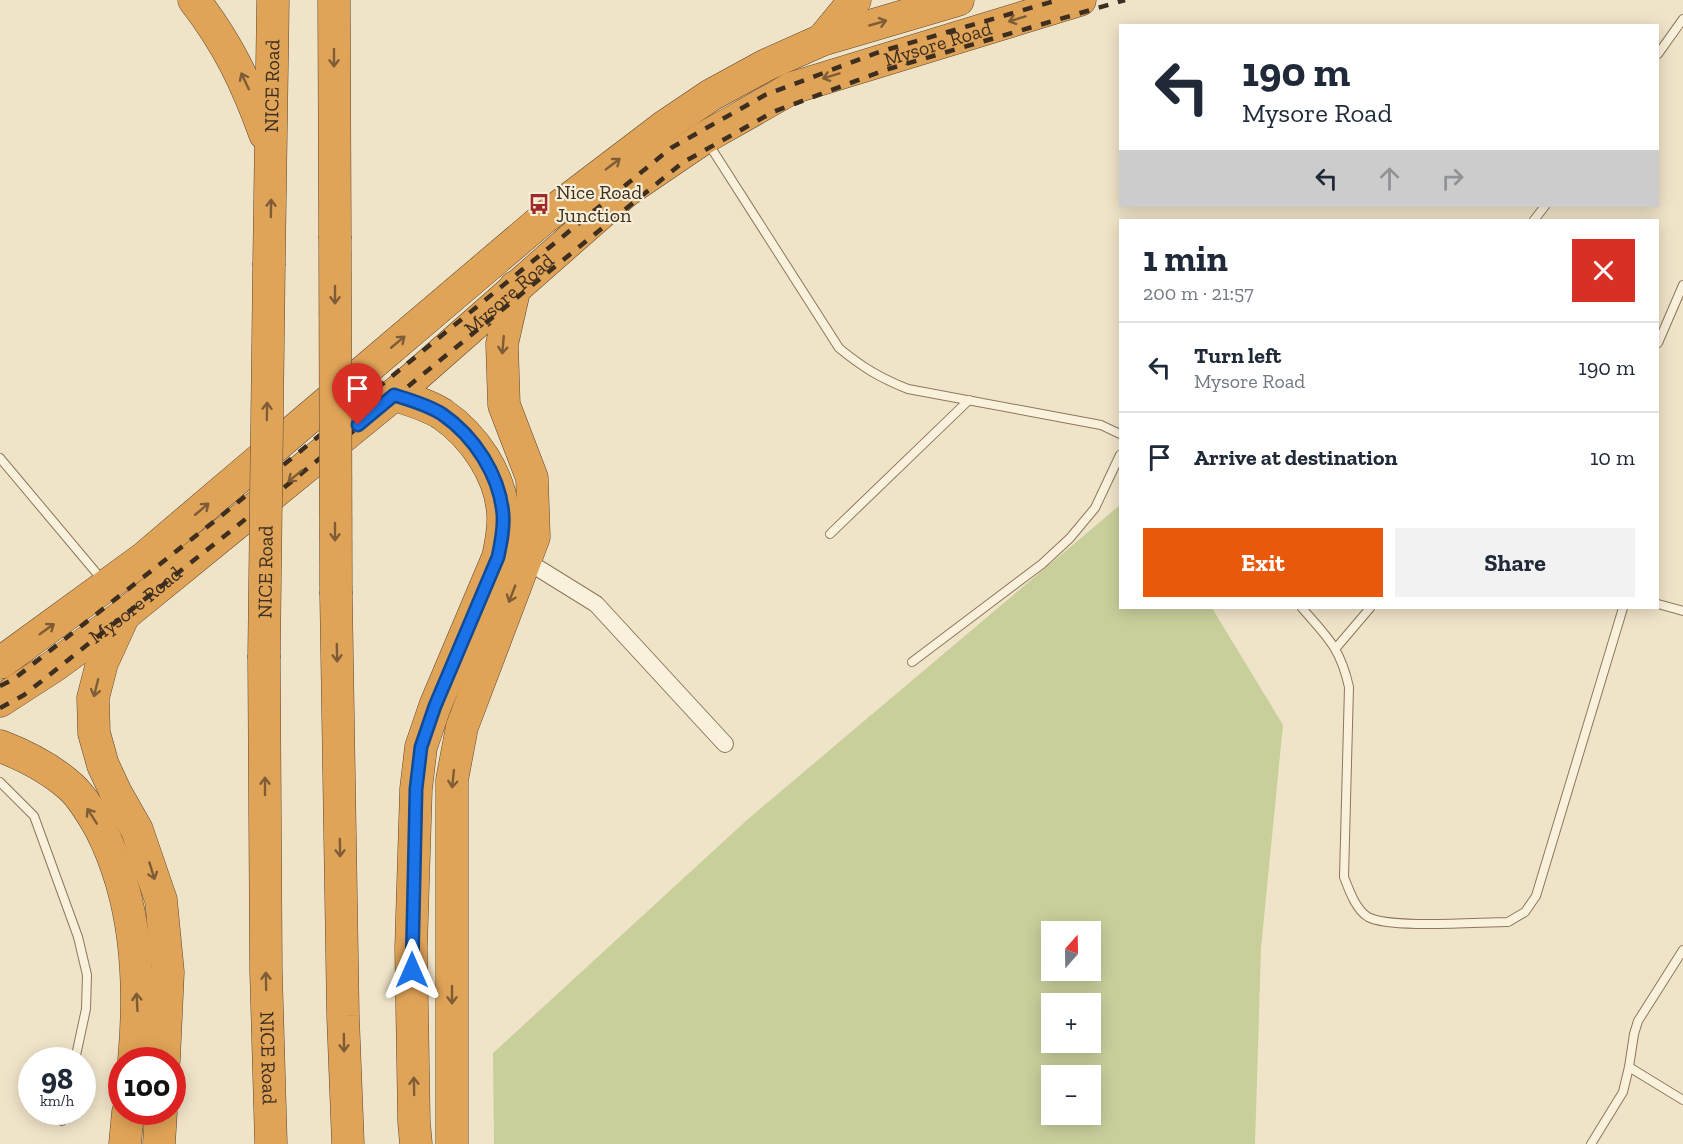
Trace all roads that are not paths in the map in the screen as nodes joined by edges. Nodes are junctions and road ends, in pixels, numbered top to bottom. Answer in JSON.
{"nodes":[{"id":1,"x":194,"y":0,"type":"edge"},
{"id":2,"x":273,"y":0,"type":"edge"},
{"id":3,"x":334,"y":0,"type":"edge"},
{"id":4,"x":855,"y":0,"type":"edge"},
{"id":5,"x":958,"y":0,"type":"edge"},
{"id":6,"x":1076,"y":1,"type":"edge"},
{"id":7,"x":1683,"y":19,"type":"edge"},
{"id":8,"x":822,"y":40,"type":"junction"},
{"id":9,"x":1659,"y":53,"type":"edge"},
{"id":10,"x":705,"y":138,"type":"junction"},
{"id":11,"x":272,"y":152,"type":"junction"},
{"id":12,"x":1544,"y":207,"type":"edge"},
{"id":13,"x":1535,"y":219,"type":"edge"},
{"id":14,"x":1683,"y":285,"type":"edge"},
{"id":15,"x":515,"y":287,"type":"junction"},
{"id":16,"x":1659,"y":341,"type":"edge"},
{"id":17,"x":394,"y":395,"type":"junction"},
{"id":18,"x":969,"y":400,"type":"junction"},
{"id":19,"x":1119,"y":434,"type":"edge"},
{"id":20,"x":1119,"y":457,"type":"edge"},
{"id":21,"x":0,"y":458,"type":"edge"},
{"id":22,"x":830,"y":534,"type":"dead end"},
{"id":23,"x":525,"y":561,"type":"junction"},
{"id":24,"x":107,"y":586,"type":"junction"},
{"id":25,"x":1659,"y":604,"type":"edge"},
{"id":26,"x":1303,"y":609,"type":"edge"},
{"id":27,"x":1369,"y":609,"type":"edge"},
{"id":28,"x":1623,"y":609,"type":"edge"},
{"id":29,"x":1683,"y":611,"type":"edge"},
{"id":30,"x":124,"y":615,"type":"junction"},
{"id":31,"x":1336,"y":648,"type":"junction"},
{"id":32,"x":912,"y":662,"type":"dead end"},
{"id":33,"x":0,"y":663,"type":"edge"},
{"id":34,"x":0,"y":701,"type":"edge"},
{"id":35,"x":725,"y":744,"type":"dead end"},
{"id":36,"x":0,"y":746,"type":"edge"},
{"id":37,"x":0,"y":782,"type":"edge"},
{"id":38,"x":1683,"y":950,"type":"edge"},
{"id":39,"x":78,"y":1047,"type":"edge"},
{"id":40,"x":135,"y":1047,"type":"edge"},
{"id":41,"x":165,"y":1047,"type":"edge"},
{"id":42,"x":1629,"y":1067,"type":"junction"},
{"id":43,"x":1683,"y":1100,"type":"edge"},
{"id":44,"x":271,"y":1144,"type":"edge"},
{"id":45,"x":348,"y":1144,"type":"edge"},
{"id":46,"x":416,"y":1144,"type":"edge"},
{"id":47,"x":452,"y":1144,"type":"edge"},
{"id":48,"x":1591,"y":1144,"type":"edge"}],
"edges":[{"from":11,"to":1,"type":"highway","one_way":true},
{"from":2,"to":11,"type":"highway","name":"NICE Road"},
{"from":3,"to":45,"type":"highway","one_way":true,"bridge":true},
{"from":4,"to":8,"type":"highway"},
{"from":8,"to":5,"type":"highway","name":"Mysore Road","one_way":true},
{"from":6,"to":10,"type":"highway","name":"Mysore Road","one_way":true},
{"from":7,"to":9,"type":"lane"},
{"from":24,"to":8,"type":"highway","name":"Mysore Road","one_way":true},
{"from":10,"to":15,"type":"highway","name":"Mysore Road"},
{"from":10,"to":18,"type":"lane"},
{"from":44,"to":11,"type":"highway","name":"NICE Road","one_way":true,"bridge":true},
{"from":12,"to":13,"type":"lane"},
{"from":14,"to":16,"type":"lane"},
{"from":15,"to":17,"type":"highway","name":"Mysore Road"},
{"from":15,"to":23,"type":"highway","one_way":true},
{"from":17,"to":30,"type":"highway","name":"Mysore Road","one_way":true},
{"from":46,"to":17,"type":"highway","one_way":true},
{"from":18,"to":19,"type":"lane"},
{"from":18,"to":22,"type":"lane"},
{"from":20,"to":32,"type":"lane"},
{"from":21,"to":24,"type":"lane"},
{"from":23,"to":35,"type":"street"},
{"from":23,"to":47,"type":"highway","one_way":true},
{"from":33,"to":24,"type":"highway","name":"Mysore Road","one_way":true},
{"from":25,"to":29,"type":"lane"},
{"from":26,"to":31,"type":"lane"},
{"from":27,"to":31,"type":"lane"},
{"from":28,"to":31,"type":"lane"},
{"from":30,"to":34,"type":"highway","name":"Mysore Road"},
{"from":30,"to":41,"type":"highway","one_way":true},
{"from":40,"to":36,"type":"highway","one_way":true},
{"from":37,"to":39,"type":"lane"},
{"from":38,"to":42,"type":"lane"},
{"from":42,"to":43,"type":"lane"},
{"from":42,"to":48,"type":"lane"}]}
